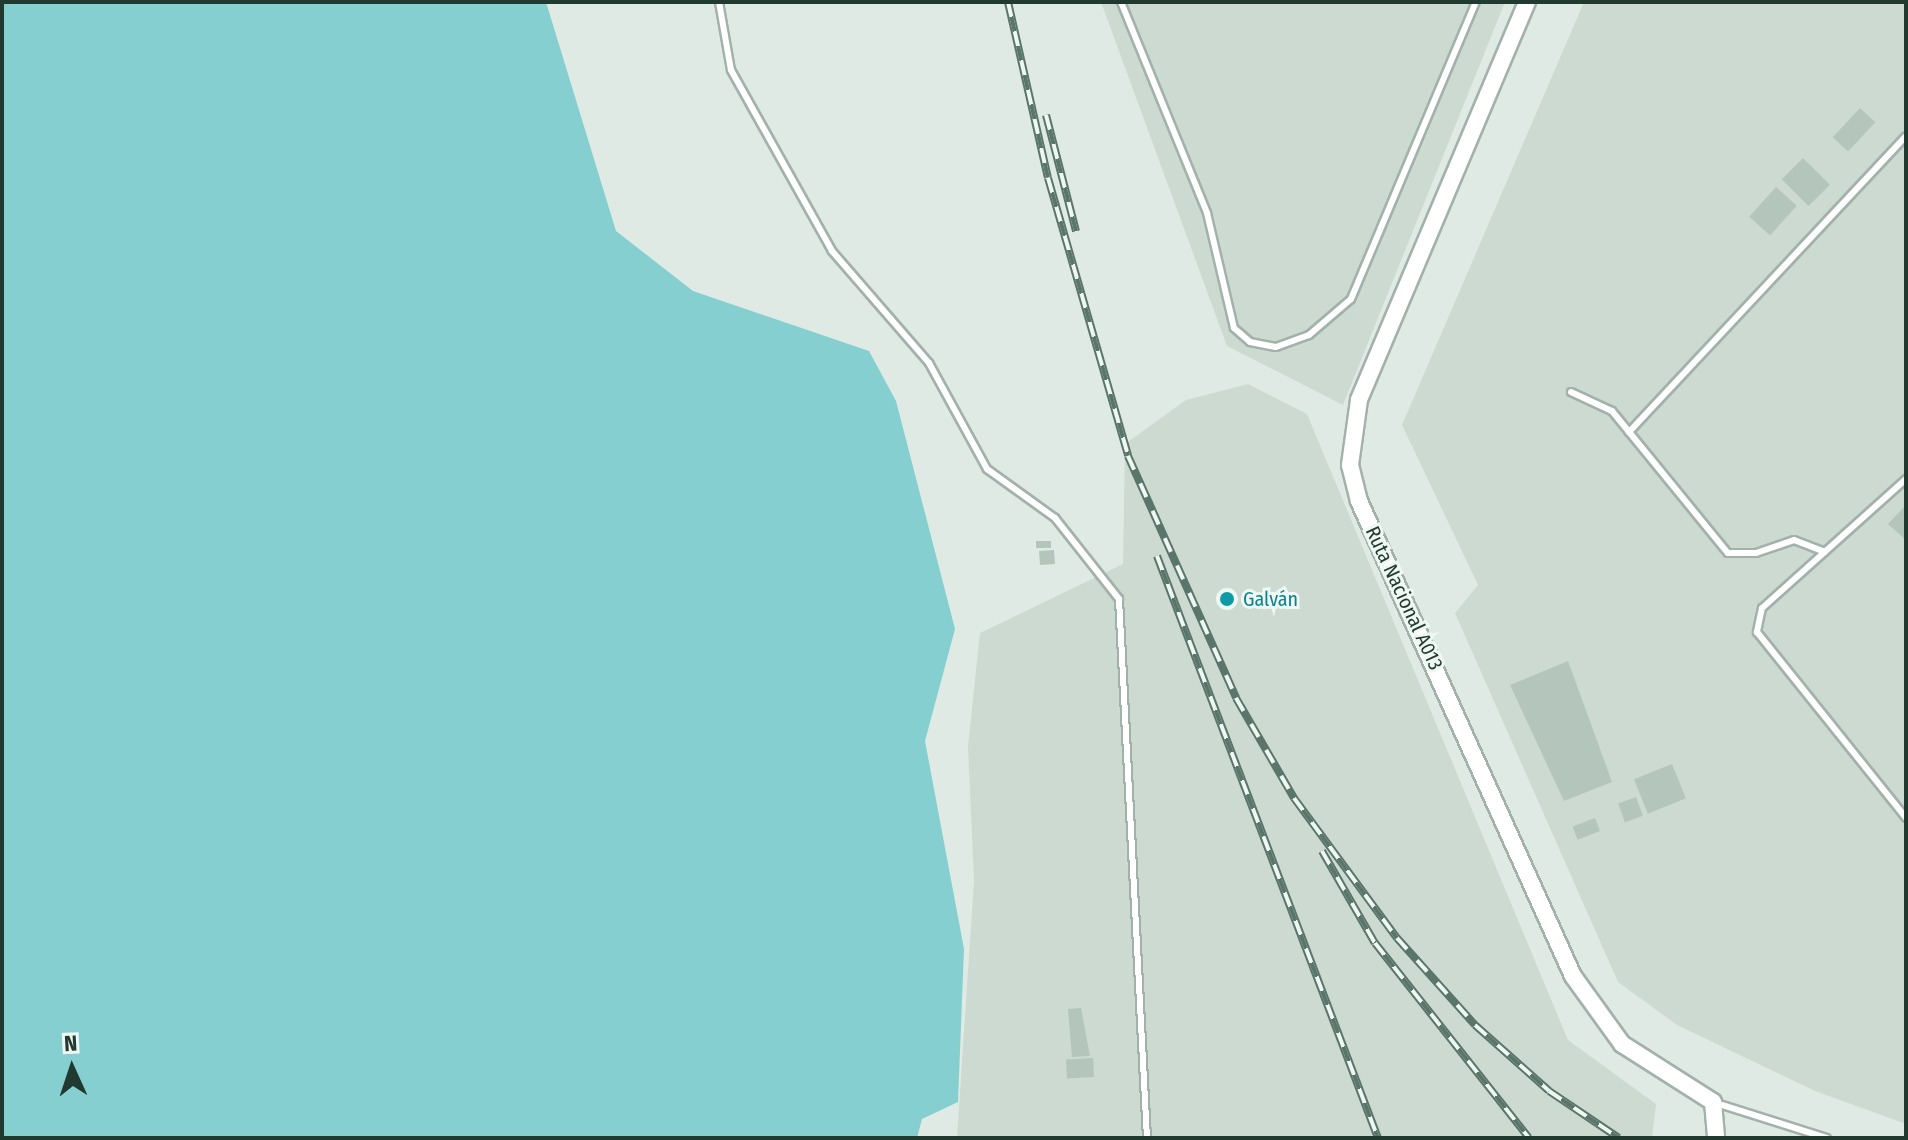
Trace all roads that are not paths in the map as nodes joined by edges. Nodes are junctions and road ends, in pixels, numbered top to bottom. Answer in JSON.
{"nodes":[{"id":1,"x":719,"y":2,"type":"edge"},
{"id":2,"x":1121,"y":2,"type":"edge"},
{"id":3,"x":1476,"y":2,"type":"edge"},
{"id":4,"x":1527,"y":2,"type":"edge"},
{"id":5,"x":1906,"y":136,"type":"edge"},
{"id":6,"x":1897,"y":146,"type":"junction"},
{"id":7,"x":1906,"y":147,"type":"edge"},
{"id":8,"x":1571,"y":392,"type":"dead end"},
{"id":9,"x":1629,"y":432,"type":"junction"},
{"id":10,"x":1906,"y":479,"type":"edge"},
{"id":11,"x":1825,"y":552,"type":"junction"},
{"id":12,"x":1906,"y":818,"type":"edge"},
{"id":13,"x":1713,"y":1102,"type":"junction"},
{"id":14,"x":1147,"y":1138,"type":"edge"},
{"id":15,"x":1716,"y":1138,"type":"edge"},
{"id":16,"x":1827,"y":1138,"type":"edge"}],
"edges":[{"from":1,"to":14,"type":"lane"},
{"from":2,"to":3,"type":"lane"},
{"from":4,"to":13,"type":"street","name":"Ruta Nacional A013"},
{"from":5,"to":6,"type":"lane"},
{"from":6,"to":7,"type":"lane"},
{"from":6,"to":9,"type":"lane"},
{"from":8,"to":9,"type":"lane"},
{"from":9,"to":11,"type":"lane"},
{"from":10,"to":11,"type":"lane"},
{"from":11,"to":12,"type":"lane"},
{"from":13,"to":15,"type":"street"},
{"from":13,"to":16,"type":"lane"}]}
